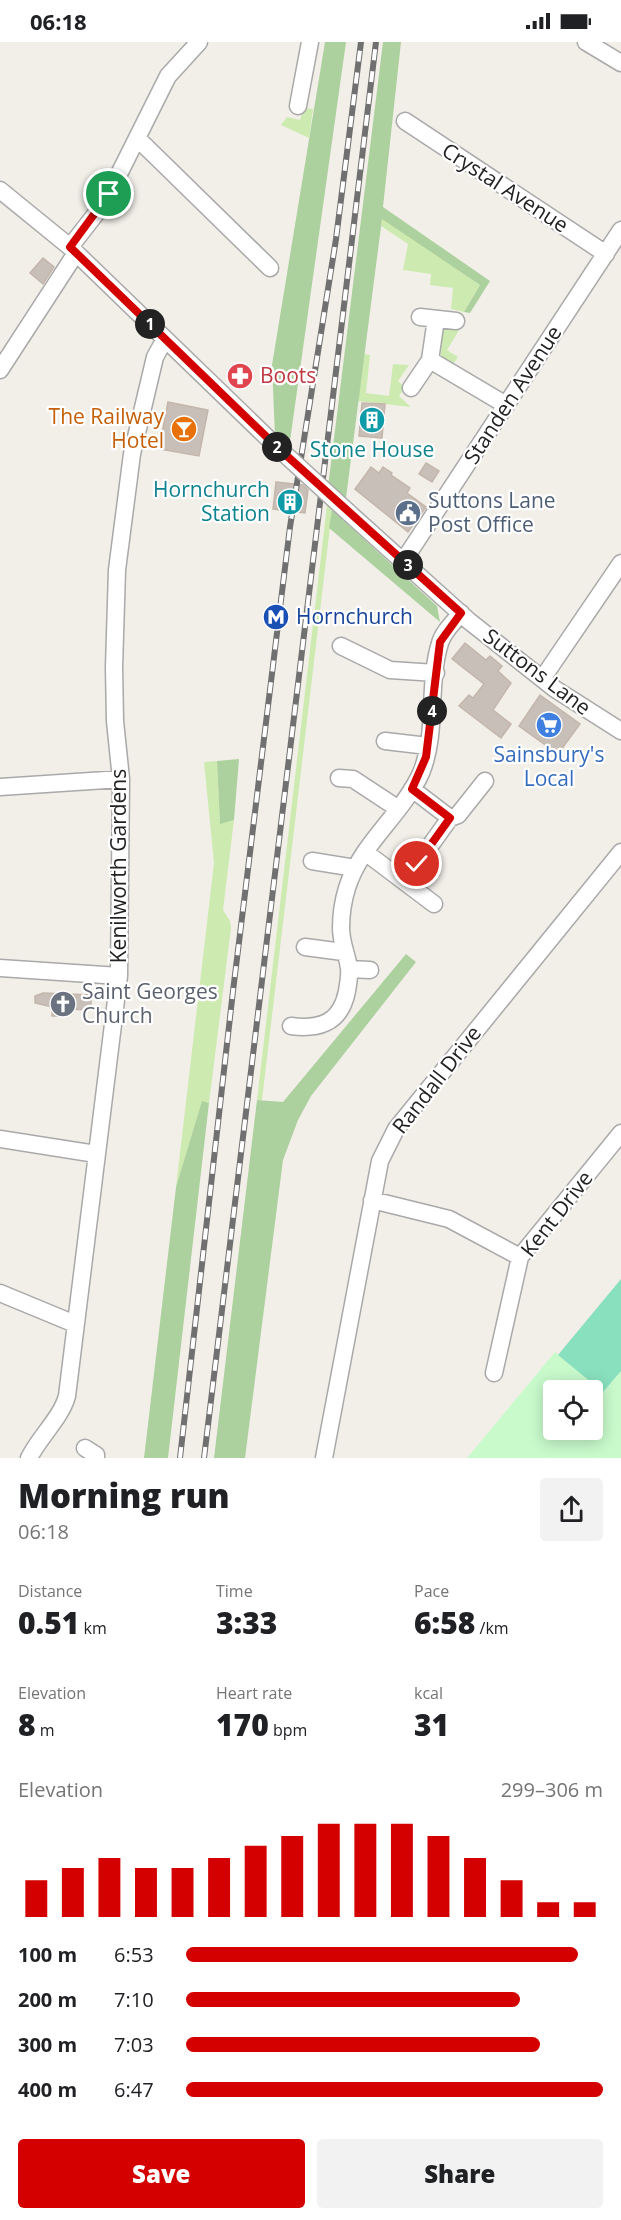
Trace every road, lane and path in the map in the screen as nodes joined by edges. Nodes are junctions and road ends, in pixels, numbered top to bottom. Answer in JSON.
{"nodes":[{"id":1,"x":199,"y":42,"type":"edge"},
{"id":2,"x":310,"y":42,"type":"edge"},
{"id":3,"x":586,"y":42,"type":"edge"},
{"id":4,"x":621,"y":63,"type":"edge"},
{"id":5,"x":298,"y":106,"type":"dead end"},
{"id":6,"x":405,"y":122,"type":"dead end"},
{"id":7,"x":138,"y":139,"type":"junction"},
{"id":8,"x":0,"y":190,"type":"edge"},
{"id":9,"x":621,"y":230,"type":"edge"},
{"id":10,"x":73,"y":250,"type":"junction"},
{"id":11,"x":612,"y":254,"type":"edge"},
{"id":12,"x":270,"y":268,"type":"dead end"},
{"id":13,"x":456,"y":321,"type":"dead end"},
{"id":14,"x":165,"y":339,"type":"junction"},
{"id":15,"x":430,"y":360,"type":"junction"},
{"id":16,"x":0,"y":370,"type":"edge"},
{"id":17,"x":411,"y":388,"type":"dead end"},
{"id":18,"x":507,"y":405,"type":"junction"},
{"id":19,"x":404,"y":560,"type":"junction"},
{"id":20,"x":621,"y":563,"type":"edge"},
{"id":21,"x":461,"y":613,"type":"junction"},
{"id":22,"x":341,"y":646,"type":"dead end"},
{"id":23,"x":436,"y":673,"type":"junction"},
{"id":24,"x":542,"y":679,"type":"junction"},
{"id":25,"x":621,"y":731,"type":"edge"},
{"id":26,"x":384,"y":741,"type":"dead end"},
{"id":27,"x":428,"y":746,"type":"junction"},
{"id":28,"x":339,"y":778,"type":"dead end"},
{"id":29,"x":121,"y":779,"type":"junction"},
{"id":30,"x":485,"y":781,"type":"dead end"},
{"id":31,"x":0,"y":787,"type":"edge"},
{"id":32,"x":412,"y":789,"type":"junction"},
{"id":33,"x":398,"y":808,"type":"junction"},
{"id":34,"x":450,"y":818,"type":"junction"},
{"id":35,"x":365,"y":852,"type":"junction"},
{"id":36,"x":621,"y":852,"type":"edge"},
{"id":37,"x":312,"y":861,"type":"dead end"},
{"id":38,"x":417,"y":864,"type":"dead end"},
{"id":39,"x":354,"y":868,"type":"junction"},
{"id":40,"x":434,"y":904,"type":"dead end"},
{"id":41,"x":305,"y":947,"type":"dead end"},
{"id":42,"x":344,"y":952,"type":"junction"},
{"id":43,"x":0,"y":968,"type":"edge"},
{"id":44,"x":349,"y":969,"type":"junction"},
{"id":45,"x":370,"y":970,"type":"dead end"},
{"id":46,"x":119,"y":976,"type":"junction"},
{"id":47,"x":291,"y":1026,"type":"dead end"},
{"id":48,"x":621,"y":1133,"type":"edge"},
{"id":49,"x":0,"y":1139,"type":"edge"},
{"id":50,"x":96,"y":1154,"type":"junction"},
{"id":51,"x":372,"y":1200,"type":"junction"},
{"id":52,"x":520,"y":1257,"type":"junction"},
{"id":53,"x":0,"y":1293,"type":"edge"},
{"id":54,"x":75,"y":1324,"type":"junction"},
{"id":55,"x":494,"y":1373,"type":"dead end"},
{"id":56,"x":29,"y":1458,"type":"edge"},
{"id":57,"x":324,"y":1458,"type":"edge"}],
"edges":[{"from":1,"to":7,"type":"street"},
{"from":2,"to":5,"type":"street"},
{"from":3,"to":4,"type":"street"},
{"from":6,"to":11,"type":"street","name":"Crystal Avenue"},
{"from":7,"to":10,"type":"street"},
{"from":7,"to":12,"type":"street"},
{"from":8,"to":10,"type":"street","name":"Suttons Lane"},
{"from":9,"to":11,"type":"street","name":"Standen Avenue"},
{"from":10,"to":14,"type":"street","name":"Suttons Lane"},
{"from":10,"to":16,"type":"street"},
{"from":11,"to":18,"type":"street","name":"Standen Avenue"},
{"from":13,"to":15,"type":"street"},
{"from":14,"to":19,"type":"street","name":"Suttons Lane","bridge":true},
{"from":14,"to":29,"type":"street","name":"Kenilworth Gardens"},
{"from":15,"to":17,"type":"street"},
{"from":15,"to":18,"type":"street"},
{"from":18,"to":19,"type":"street","name":"Standen Avenue"},
{"from":19,"to":21,"type":"street","name":"Suttons Lane"},
{"from":20,"to":24,"type":"street"},
{"from":21,"to":23,"type":"street"},
{"from":21,"to":24,"type":"street","name":"Suttons Lane"},
{"from":22,"to":23,"type":"street"},
{"from":23,"to":27,"type":"street"},
{"from":24,"to":25,"type":"street","name":"Suttons Lane"},
{"from":26,"to":27,"type":"street"},
{"from":27,"to":32,"type":"street"},
{"from":28,"to":33,"type":"street"},
{"from":29,"to":31,"type":"street"},
{"from":29,"to":46,"type":"street","name":"Kenilworth Gardens"},
{"from":30,"to":34,"type":"street"},
{"from":32,"to":33,"type":"street"},
{"from":32,"to":34,"type":"street"},
{"from":33,"to":35,"type":"street"},
{"from":34,"to":38,"type":"street"},
{"from":35,"to":39,"type":"street"},
{"from":35,"to":40,"type":"street"},
{"from":36,"to":51,"type":"street","name":"Randall Drive"},
{"from":37,"to":39,"type":"street"},
{"from":39,"to":42,"type":"street"},
{"from":41,"to":42,"type":"street"},
{"from":42,"to":44,"type":"street"},
{"from":43,"to":46,"type":"street"},
{"from":44,"to":45,"type":"street"},
{"from":44,"to":47,"type":"street"},
{"from":46,"to":50,"type":"street","name":"Kenilworth Gardens"},
{"from":48,"to":52,"type":"street","name":"Kent Drive"},
{"from":49,"to":50,"type":"street"},
{"from":50,"to":54,"type":"street","name":"Kenilworth Gardens"},
{"from":51,"to":52,"type":"street"},
{"from":51,"to":57,"type":"street","name":"Randall Drive"},
{"from":52,"to":55,"type":"street","name":"Kent Drive"},
{"from":53,"to":54,"type":"street"},
{"from":54,"to":56,"type":"street","name":"Kenilworth Gardens"}]}
